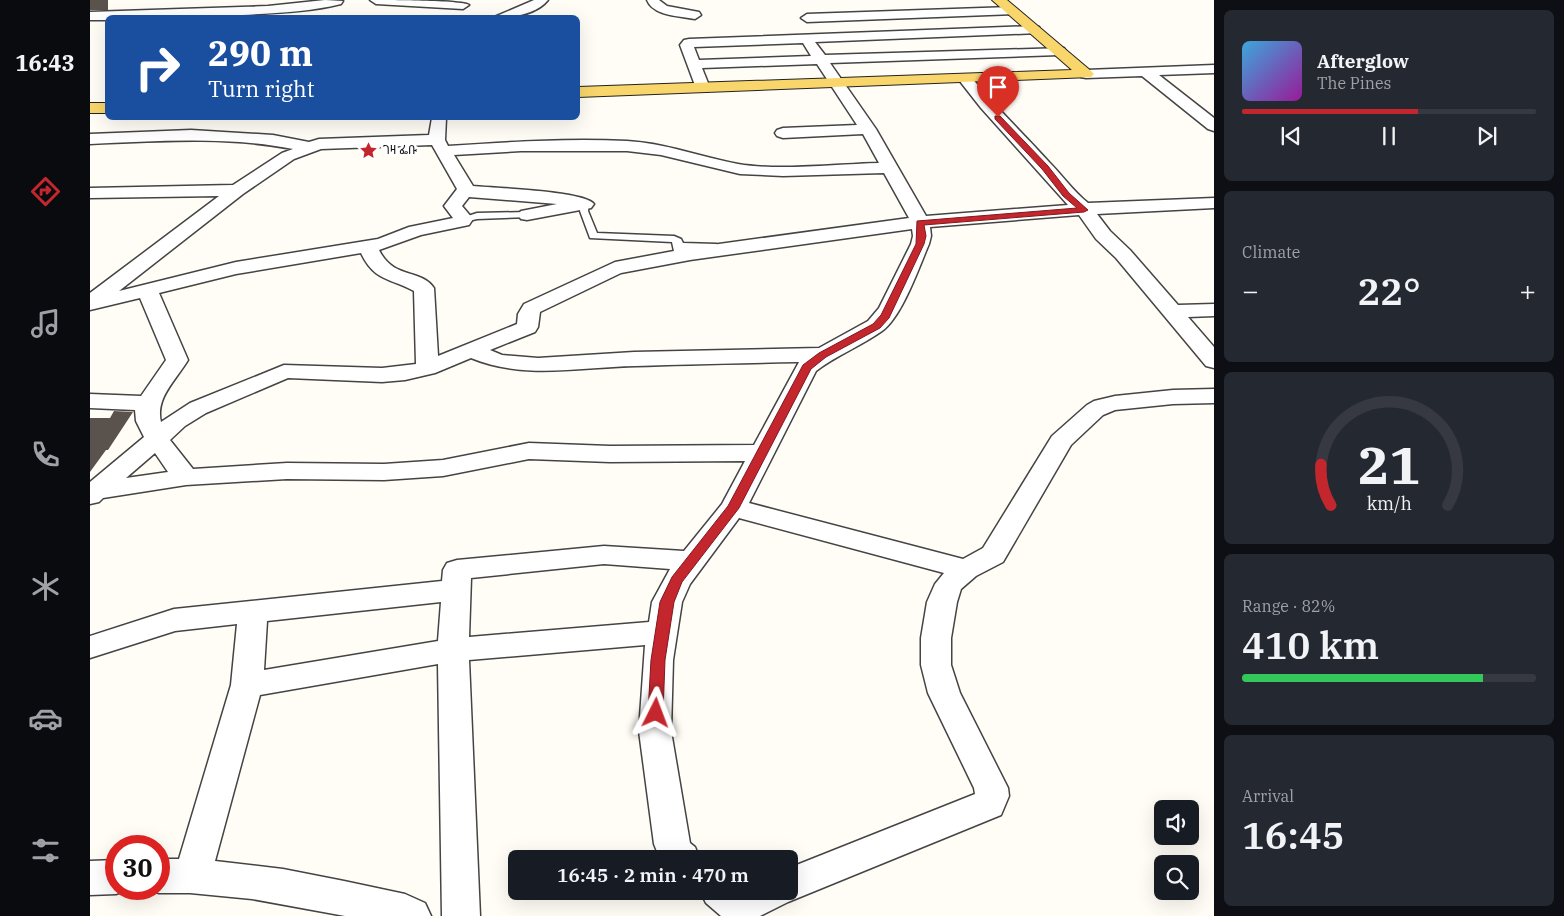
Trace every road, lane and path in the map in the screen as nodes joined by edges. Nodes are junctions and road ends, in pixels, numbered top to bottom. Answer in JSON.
{"nodes":[{"id":1,"x":339,"y":0,"type":"edge"},
{"id":2,"x":376,"y":0,"type":"edge"},
{"id":3,"x":542,"y":0,"type":"edge"},
{"id":4,"x":653,"y":0,"type":"edge"},
{"id":5,"x":701,"y":0,"type":"edge"},
{"id":6,"x":888,"y":0,"type":"edge"},
{"id":7,"x":999,"y":0,"type":"edge"},
{"id":8,"x":121,"y":4,"type":"dead end"},
{"id":9,"x":463,"y":5,"type":"dead end"},
{"id":10,"x":1011,"y":11,"type":"junction"},
{"id":11,"x":148,"y":13,"type":"junction"},
{"id":12,"x":902,"y":14,"type":"junction"},
{"id":13,"x":105,"y":15,"type":"edge"},
{"id":14,"x":109,"y":15,"type":"edge"},
{"id":15,"x":507,"y":15,"type":"edge"},
{"id":16,"x":695,"y":15,"type":"junction"},
{"id":17,"x":90,"y":16,"type":"edge"},
{"id":18,"x":807,"y":18,"type":"dead end"},
{"id":19,"x":1034,"y":30,"type":"junction"},
{"id":20,"x":919,"y":34,"type":"junction"},
{"id":21,"x":806,"y":38,"type":"junction"},
{"id":22,"x":698,"y":41,"type":"junction"},
{"id":23,"x":1059,"y":51,"type":"junction"},
{"id":24,"x":938,"y":56,"type":"junction"},
{"id":25,"x":820,"y":61,"type":"junction"},
{"id":26,"x":695,"y":64,"type":"junction"},
{"id":27,"x":1214,"y":69,"type":"edge"},
{"id":28,"x":1146,"y":72,"type":"junction"},
{"id":29,"x":1086,"y":74,"type":"junction"},
{"id":30,"x":963,"y":79,"type":"junction"},
{"id":31,"x":836,"y":84,"type":"junction"},
{"id":32,"x":703,"y":88,"type":"junction"},
{"id":33,"x":580,"y":92,"type":"edge"},
{"id":34,"x":90,"y":108,"type":"edge"},
{"id":35,"x":105,"y":108,"type":"edge"},
{"id":36,"x":438,"y":120,"type":"edge"},
{"id":37,"x":1214,"y":126,"type":"edge"},
{"id":38,"x":868,"y":129,"type":"junction"},
{"id":39,"x":783,"y":132,"type":"dead end"},
{"id":40,"x":90,"y":139,"type":"edge"},
{"id":41,"x":440,"y":146,"type":"junction"},
{"id":42,"x":310,"y":147,"type":"junction"},
{"id":43,"x":890,"y":168,"type":"junction"},
{"id":44,"x":236,"y":190,"type":"junction"},
{"id":45,"x":466,"y":191,"type":"junction"},
{"id":46,"x":90,"y":193,"type":"edge"},
{"id":47,"x":585,"y":204,"type":"junction"},
{"id":48,"x":1212,"y":206,"type":"edge"},
{"id":49,"x":1084,"y":210,"type":"junction"},
{"id":50,"x":527,"y":215,"type":"joint"},
{"id":51,"x":464,"y":219,"type":"junction"},
{"id":52,"x":920,"y":222,"type":"junction"},
{"id":53,"x":368,"y":247,"type":"junction"},
{"id":54,"x":679,"y":251,"type":"junction"},
{"id":55,"x":147,"y":289,"type":"junction"},
{"id":56,"x":90,"y":304,"type":"edge"},
{"id":57,"x":1214,"y":310,"type":"edge"},
{"id":58,"x":1171,"y":312,"type":"junction"},
{"id":59,"x":472,"y":350,"type":"junction"},
{"id":60,"x":823,"y":355,"type":"junction"},
{"id":61,"x":1214,"y":361,"type":"edge"},
{"id":62,"x":427,"y":368,"type":"junction"},
{"id":63,"x":1214,"y":396,"type":"edge"},
{"id":64,"x":90,"y":401,"type":"edge"},
{"id":65,"x":148,"y":403,"type":"junction"},
{"id":66,"x":156,"y":438,"type":"junction"},
{"id":67,"x":762,"y":453,"type":"junction"},
{"id":68,"x":186,"y":476,"type":"junction"},
{"id":69,"x":94,"y":493,"type":"edge"},
{"id":70,"x":733,"y":508,"type":"junction"},
{"id":71,"x":691,"y":561,"type":"junction"},
{"id":72,"x":966,"y":569,"type":"junction"},
{"id":73,"x":455,"y":590,"type":"junction"},
{"id":74,"x":253,"y":612,"type":"junction"},
{"id":75,"x":662,"y":632,"type":"junction"},
{"id":76,"x":90,"y":647,"type":"edge"},
{"id":77,"x":453,"y":650,"type":"junction"},
{"id":78,"x":247,"y":685,"type":"junction"},
{"id":79,"x":674,"y":850,"type":"edge"},
{"id":80,"x":176,"y":876,"type":"edge"},
{"id":81,"x":105,"y":877,"type":"edge"},
{"id":82,"x":90,"y":878,"type":"edge"},
{"id":83,"x":798,"y":881,"type":"edge"},
{"id":84,"x":745,"y":900,"type":"edge"},
{"id":85,"x":732,"y":904,"type":"edge"},
{"id":86,"x":408,"y":915,"type":"edge"},
{"id":87,"x":461,"y":916,"type":"edge"}],
"edges":[{"from":1,"to":11,"type":"street"},
{"from":2,"to":9,"type":"street"},
{"from":3,"to":15,"type":"street"},
{"from":4,"to":16,"type":"street"},
{"from":5,"to":16,"type":"street"},
{"from":6,"to":12,"type":"street"},
{"from":7,"to":10,"type":"main road"},
{"from":8,"to":11,"type":"street"},
{"from":10,"to":12,"type":"street"},
{"from":10,"to":19,"type":"main road"},
{"from":11,"to":14,"type":"street"},
{"from":12,"to":18,"type":"street"},
{"from":12,"to":20,"type":"street"},
{"from":13,"to":17,"type":"street"},
{"from":16,"to":22,"type":"street"},
{"from":19,"to":20,"type":"street"},
{"from":19,"to":23,"type":"main road"},
{"from":20,"to":21,"type":"street"},
{"from":20,"to":24,"type":"street"},
{"from":21,"to":22,"type":"street"},
{"from":21,"to":25,"type":"street"},
{"from":22,"to":26,"type":"street"},
{"from":23,"to":24,"type":"street"},
{"from":23,"to":29,"type":"main road"},
{"from":24,"to":25,"type":"street"},
{"from":24,"to":30,"type":"street"},
{"from":25,"to":26,"type":"street"},
{"from":25,"to":31,"type":"street"},
{"from":26,"to":32,"type":"street"},
{"from":27,"to":28,"type":"street"},
{"from":28,"to":29,"type":"street"},
{"from":28,"to":37,"type":"street"},
{"from":29,"to":30,"type":"main road"},
{"from":30,"to":31,"type":"main road"},
{"from":30,"to":49,"type":"street"},
{"from":31,"to":32,"type":"main road"},
{"from":31,"to":38,"type":"street"},
{"from":32,"to":33,"type":"main road"},
{"from":34,"to":35,"type":"main road"},
{"from":36,"to":41,"type":"street"},
{"from":38,"to":39,"type":"street"},
{"from":38,"to":43,"type":"street"},
{"from":40,"to":42,"type":"street"},
{"from":41,"to":42,"type":"street"},
{"from":41,"to":43,"type":"street"},
{"from":41,"to":45,"type":"street"},
{"from":42,"to":44,"type":"street"},
{"from":43,"to":52,"type":"street"},
{"from":44,"to":46,"type":"street"},
{"from":44,"to":56,"type":"street"},
{"from":45,"to":47,"type":"street"},
{"from":45,"to":51,"type":"street"},
{"from":47,"to":50,"type":"street"},
{"from":47,"to":54,"type":"lane"},
{"from":48,"to":49,"type":"street"},
{"from":49,"to":52,"type":"street"},
{"from":49,"to":58,"type":"street"},
{"from":50,"to":51,"type":"lane"},
{"from":51,"to":53,"type":"street"},
{"from":52,"to":54,"type":"street"},
{"from":52,"to":60,"type":"street"},
{"from":53,"to":55,"type":"street"},
{"from":53,"to":62,"type":"street"},
{"from":54,"to":59,"type":"street"},
{"from":55,"to":56,"type":"street"},
{"from":55,"to":65,"type":"street"},
{"from":57,"to":58,"type":"street"},
{"from":58,"to":61,"type":"street"},
{"from":59,"to":60,"type":"street"},
{"from":59,"to":62,"type":"street"},
{"from":60,"to":67,"type":"street"},
{"from":62,"to":66,"type":"street"},
{"from":63,"to":72,"type":"street"},
{"from":64,"to":65,"type":"street"},
{"from":65,"to":66,"type":"street"},
{"from":66,"to":68,"type":"street"},
{"from":66,"to":69,"type":"street"},
{"from":67,"to":68,"type":"street"},
{"from":67,"to":70,"type":"street"},
{"from":68,"to":69,"type":"street"},
{"from":70,"to":71,"type":"street"},
{"from":70,"to":72,"type":"street"},
{"from":71,"to":73,"type":"street"},
{"from":71,"to":75,"type":"street"},
{"from":72,"to":83,"type":"street"},
{"from":73,"to":74,"type":"street"},
{"from":73,"to":77,"type":"street"},
{"from":74,"to":76,"type":"street"},
{"from":74,"to":78,"type":"street"},
{"from":75,"to":77,"type":"street"},
{"from":75,"to":79,"type":"street"},
{"from":77,"to":78,"type":"street"},
{"from":77,"to":87,"type":"street"},
{"from":78,"to":80,"type":"street"},
{"from":80,"to":86,"type":"street"},
{"from":81,"to":82,"type":"street"},
{"from":84,"to":85,"type":"street"}]}
